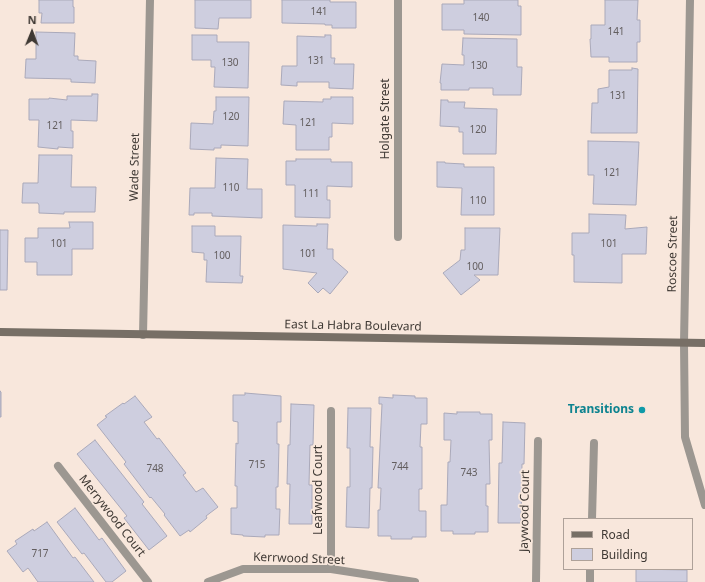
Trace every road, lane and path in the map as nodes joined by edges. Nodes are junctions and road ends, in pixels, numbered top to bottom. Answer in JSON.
{"nodes":[{"id":1,"x":150,"y":0,"type":"edge"},
{"id":2,"x":398,"y":0,"type":"edge"},
{"id":3,"x":690,"y":0,"type":"edge"},
{"id":4,"x":398,"y":237,"type":"dead end"},
{"id":5,"x":0,"y":332,"type":"edge"},
{"id":6,"x":143,"y":335,"type":"junction"},
{"id":7,"x":684,"y":343,"type":"junction"},
{"id":8,"x":705,"y":343,"type":"edge"},
{"id":9,"x":331,"y":411,"type":"dead end"},
{"id":10,"x":538,"y":441,"type":"dead end"},
{"id":11,"x":594,"y":442,"type":"dead end"},
{"id":12,"x":58,"y":466,"type":"dead end"},
{"id":13,"x":705,"y":505,"type":"edge"},
{"id":14,"x":592,"y":518,"type":"edge"},
{"id":15,"x":331,"y":569,"type":"junction"},
{"id":16,"x":590,"y":570,"type":"edge"},
{"id":17,"x":148,"y":582,"type":"edge"},
{"id":18,"x":208,"y":582,"type":"edge"},
{"id":19,"x":415,"y":582,"type":"edge"},
{"id":20,"x":536,"y":582,"type":"edge"},
{"id":21,"x":590,"y":582,"type":"edge"}],
"edges":[{"from":1,"to":6,"type":"street","name":"Wade Street"},
{"from":2,"to":4,"type":"street","name":"Holgate Street"},
{"from":3,"to":7,"type":"street","name":"Roscoe Street"},
{"from":5,"to":6,"type":"main road","name":"East La Habra Boulevard"},
{"from":6,"to":7,"type":"main road","name":"East La Habra Boulevard"},
{"from":7,"to":8,"type":"main road","name":"East La Habra Boulevard"},
{"from":7,"to":13,"type":"street","name":"Roscoe Street"},
{"from":9,"to":15,"type":"street","name":"Leafwood Court"},
{"from":10,"to":20,"type":"street","name":"Jaywood Court"},
{"from":11,"to":14,"type":"street"},
{"from":12,"to":17,"type":"street","name":"Merrywood Court"},
{"from":15,"to":18,"type":"street","name":"Kerrwood Street"},
{"from":15,"to":19,"type":"street","name":"Kerrwood Street"},
{"from":16,"to":21,"type":"street"}]}
